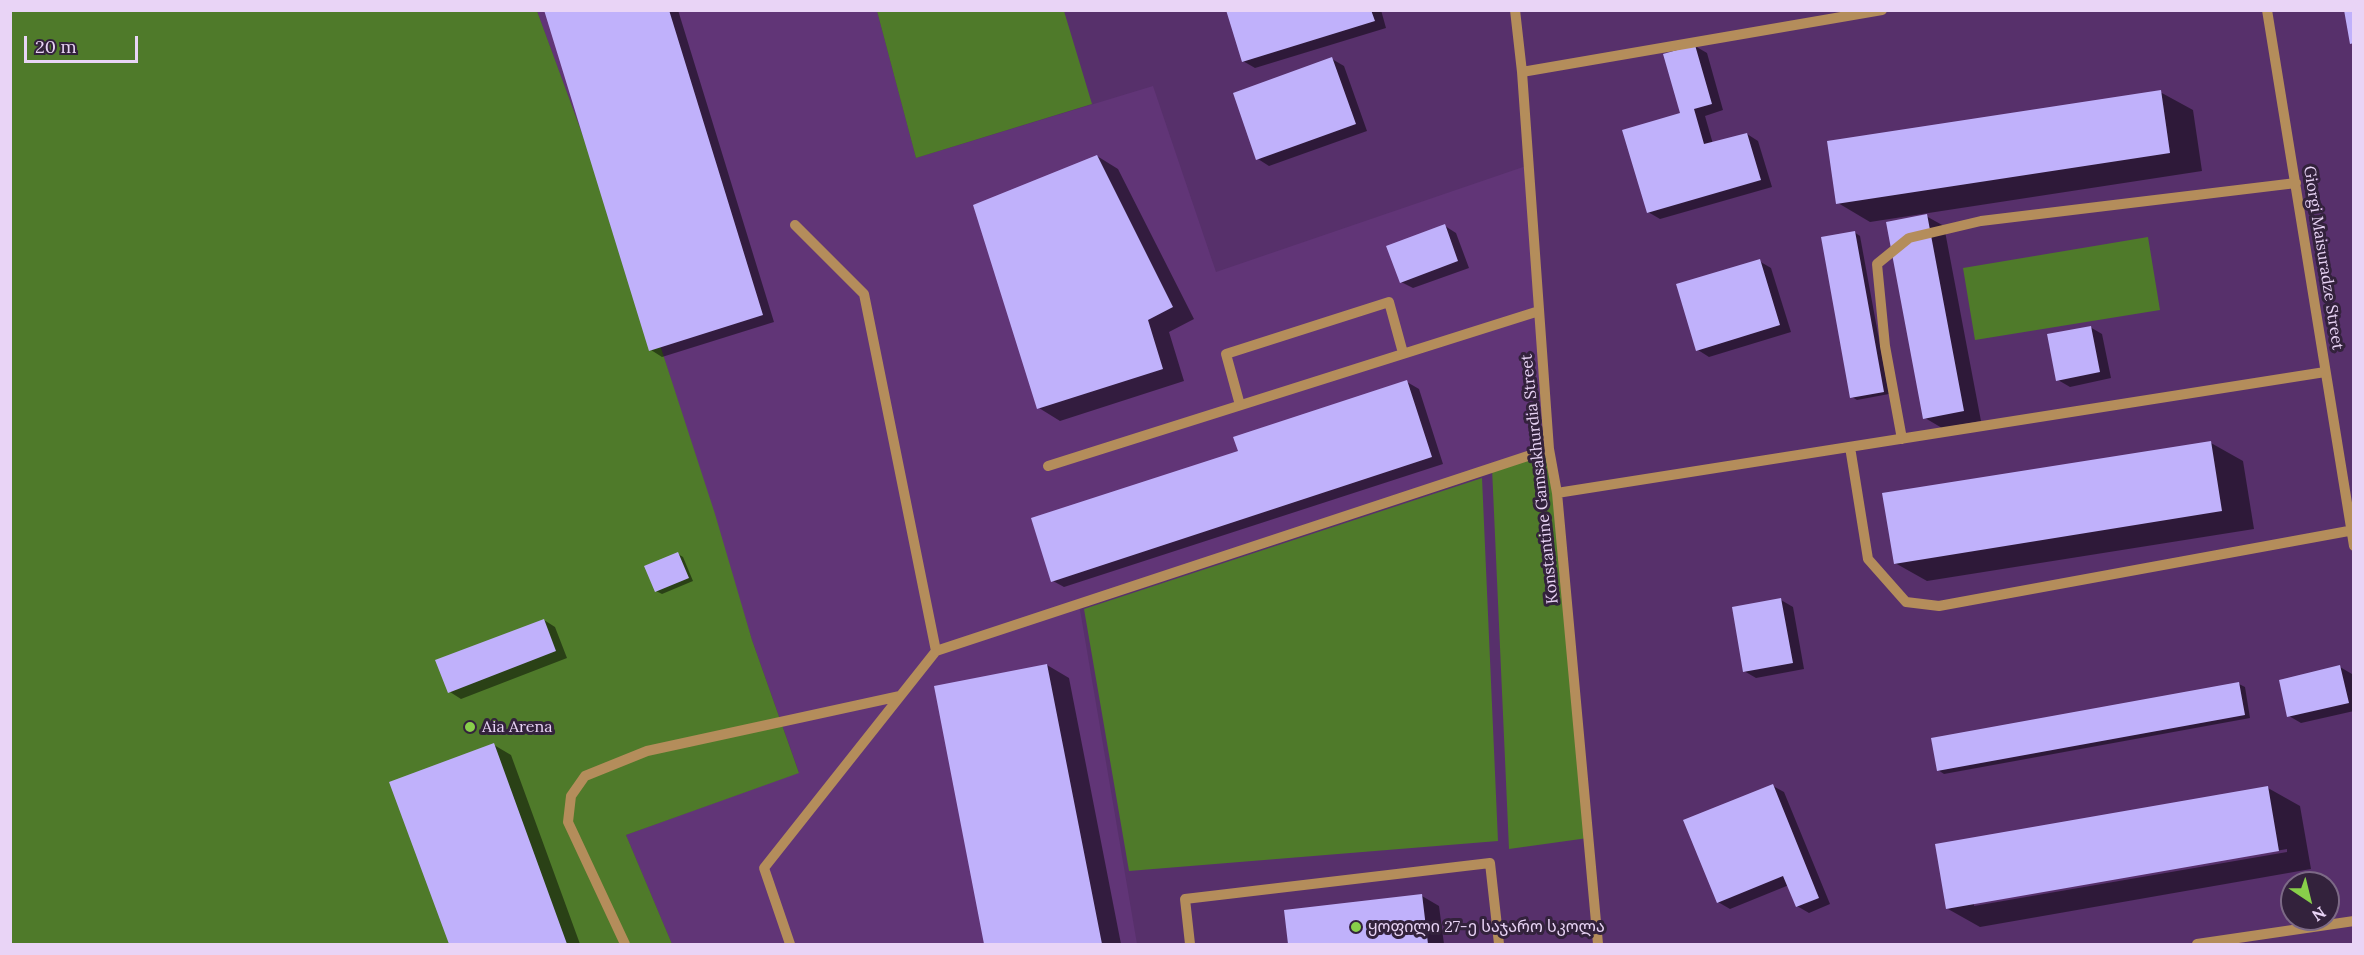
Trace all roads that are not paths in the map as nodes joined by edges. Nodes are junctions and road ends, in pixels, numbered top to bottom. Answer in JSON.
{"nodes":[{"id":1,"x":1515,"y":10,"type":"edge"},
{"id":2,"x":1882,"y":10,"type":"edge"},
{"id":3,"x":2267,"y":10,"type":"edge"},
{"id":4,"x":1522,"y":72,"type":"junction"},
{"id":5,"x":2296,"y":183,"type":"junction"},
{"id":6,"x":795,"y":225,"type":"dead end"},
{"id":7,"x":1539,"y":310,"type":"junction"},
{"id":8,"x":1403,"y":353,"type":"junction"},
{"id":9,"x":2325,"y":372,"type":"junction"},
{"id":10,"x":1240,"y":405,"type":"junction"},
{"id":11,"x":1902,"y":439,"type":"junction"},
{"id":12,"x":1850,"y":447,"type":"junction"},
{"id":13,"x":1549,"y":449,"type":"junction"},
{"id":14,"x":1048,"y":466,"type":"dead end"},
{"id":15,"x":1557,"y":493,"type":"junction"},
{"id":16,"x":2352,"y":530,"type":"edge"},
{"id":17,"x":2354,"y":546,"type":"edge"},
{"id":18,"x":936,"y":651,"type":"junction"},
{"id":19,"x":900,"y":696,"type":"junction"},
{"id":20,"x":2354,"y":921,"type":"edge"},
{"id":21,"x":625,"y":945,"type":"edge"},
{"id":22,"x":790,"y":945,"type":"edge"},
{"id":23,"x":1190,"y":945,"type":"edge"},
{"id":24,"x":1499,"y":945,"type":"edge"},
{"id":25,"x":1598,"y":945,"type":"edge"},
{"id":26,"x":2197,"y":945,"type":"edge"}],
"edges":[{"from":1,"to":4,"type":"street","name":"Konstantine Gamsakhurdia Street"},
{"from":2,"to":4,"type":"street"},
{"from":3,"to":5,"type":"street","name":"Giorgi Maisuradze Street"},
{"from":4,"to":7,"type":"street","name":"Konstantine Gamsakhurdia Street"},
{"from":5,"to":9,"type":"street","name":"Giorgi Maisuradze Street"},
{"from":5,"to":11,"type":"street"},
{"from":6,"to":18,"type":"street"},
{"from":7,"to":8,"type":"street"},
{"from":7,"to":13,"type":"street","name":"Konstantine Gamsakhurdia Street"},
{"from":8,"to":10,"type":"street"},
{"from":8,"to":10,"type":"street"},
{"from":9,"to":11,"type":"street"},
{"from":9,"to":16,"type":"street","name":"Giorgi Maisuradze Street"},
{"from":10,"to":14,"type":"street"},
{"from":11,"to":12,"type":"street"},
{"from":12,"to":15,"type":"street"},
{"from":12,"to":16,"type":"street"},
{"from":13,"to":15,"type":"street","name":"Konstantine Gamsakhurdia Street"},
{"from":13,"to":18,"type":"street"},
{"from":15,"to":25,"type":"street","name":"Konstantine Gamsakhurdia Street"},
{"from":16,"to":17,"type":"street","name":"Giorgi Maisuradze Street"},
{"from":18,"to":19,"type":"street"},
{"from":19,"to":21,"type":"street"},
{"from":19,"to":22,"type":"street"},
{"from":20,"to":26,"type":"street"},
{"from":23,"to":24,"type":"street"}]}
